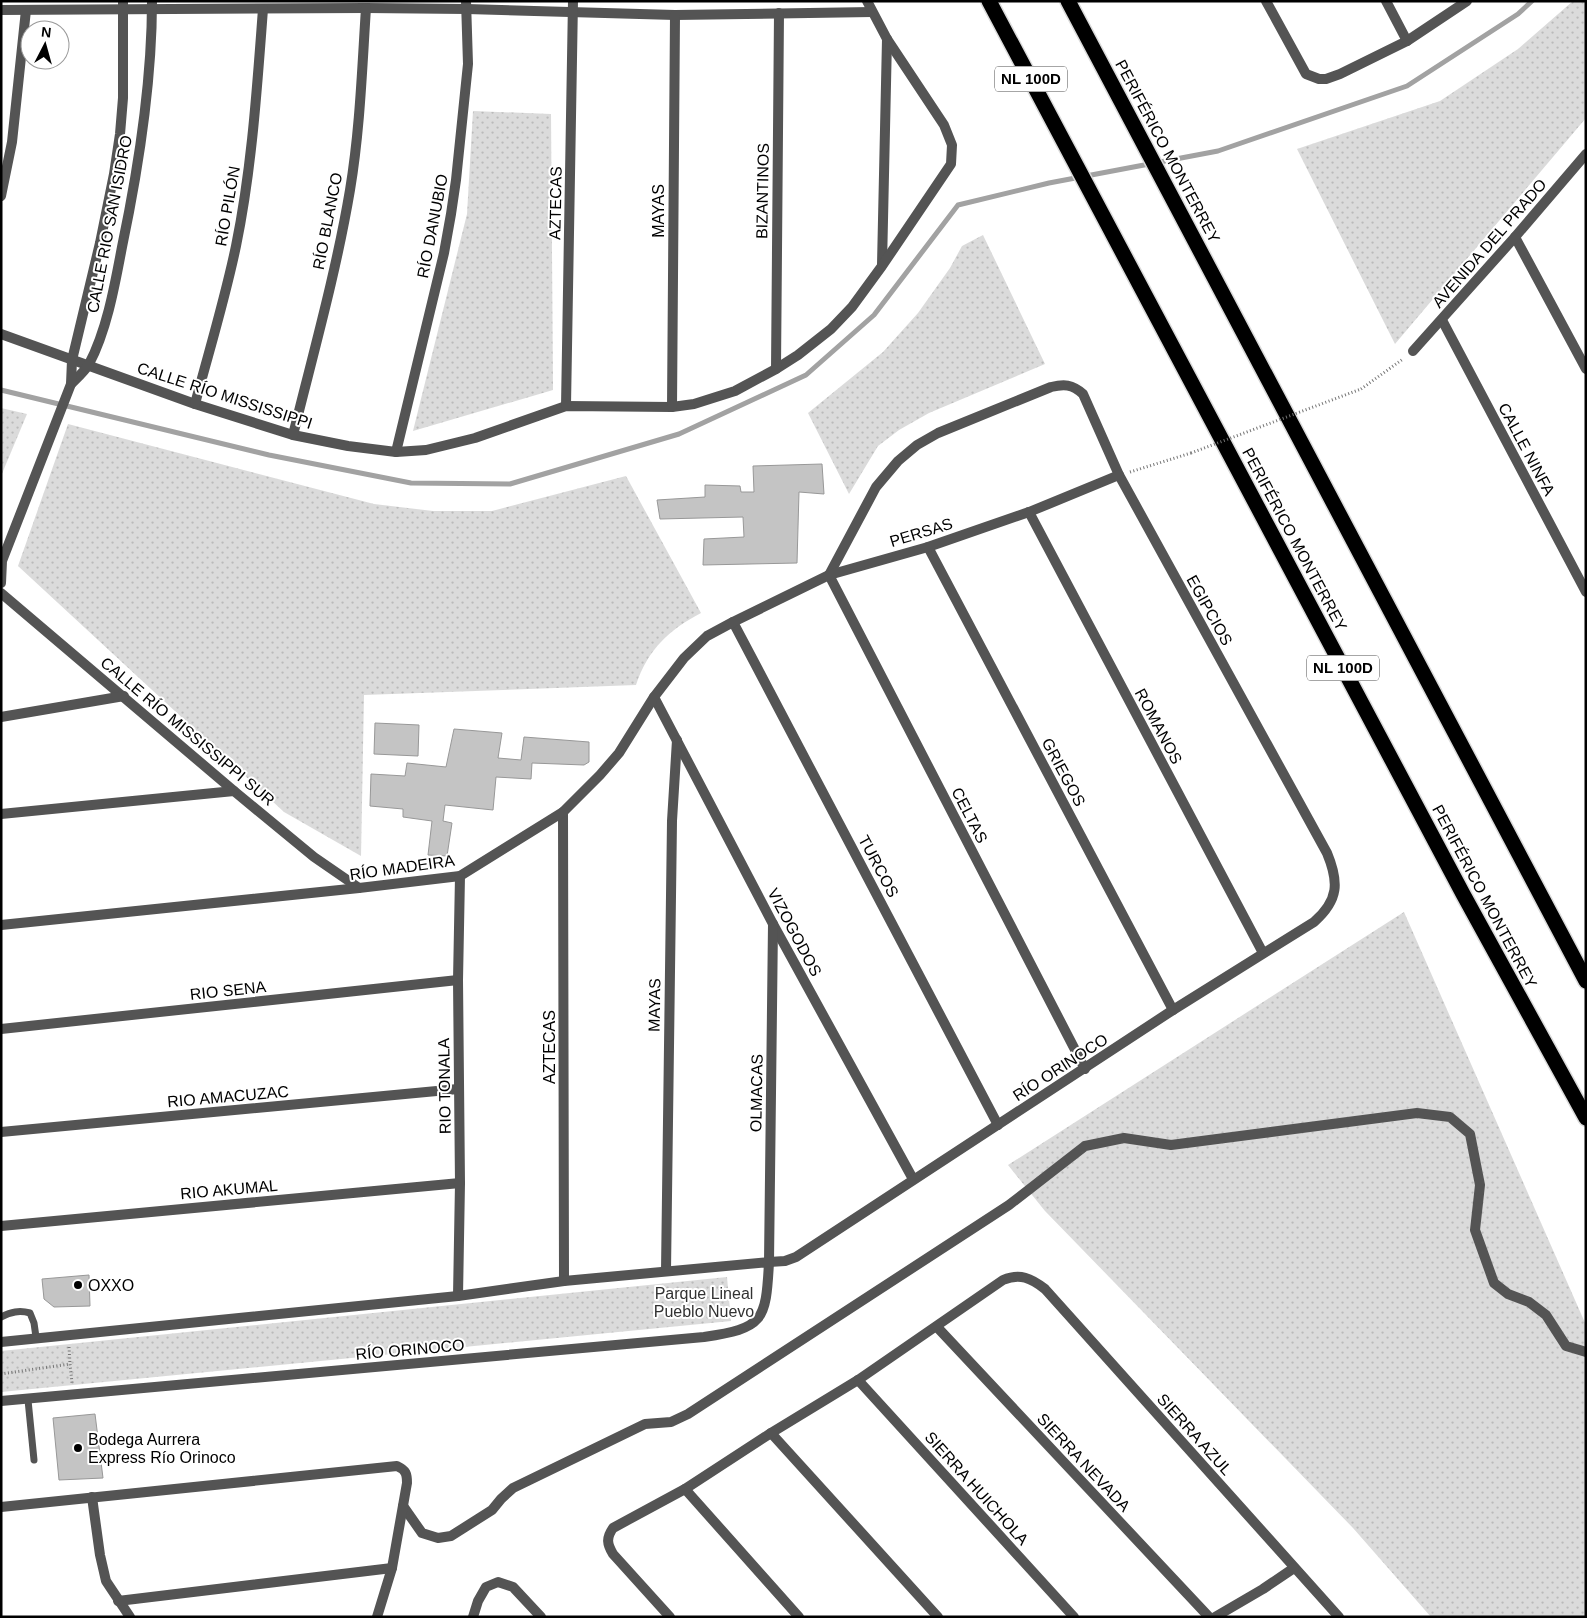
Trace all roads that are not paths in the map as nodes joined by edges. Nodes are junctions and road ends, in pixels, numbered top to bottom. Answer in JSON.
{"nodes":[{"id":1,"x":573,"y":1,"type":"edge"},
{"id":2,"x":867,"y":1,"type":"edge"},
{"id":3,"x":989,"y":1,"type":"edge"},
{"id":4,"x":1068,"y":1,"type":"edge"},
{"id":5,"x":1266,"y":1,"type":"edge"},
{"id":6,"x":1386,"y":1,"type":"edge"},
{"id":7,"x":1467,"y":1,"type":"edge"},
{"id":8,"x":123,"y":5,"type":"edge"},
{"id":9,"x":152,"y":5,"type":"edge"},
{"id":10,"x":466,"y":5,"type":"edge"},
{"id":11,"x":366,"y":8,"type":"junction"},
{"id":12,"x":263,"y":9,"type":"junction"},
{"id":13,"x":1,"y":10,"type":"edge"},
{"id":14,"x":26,"y":10,"type":"junction"},
{"id":15,"x":872,"y":12,"type":"junction"},
{"id":16,"x":573,"y":13,"type":"junction"},
{"id":17,"x":779,"y":13,"type":"junction"},
{"id":18,"x":675,"y":15,"type":"junction"},
{"id":19,"x":887,"y":39,"type":"junction"},
{"id":20,"x":1407,"y":41,"type":"junction"},
{"id":21,"x":1586,"y":154,"type":"edge"},
{"id":22,"x":1,"y":196,"type":"edge"},
{"id":23,"x":1515,"y":237,"type":"junction"},
{"id":24,"x":882,"y":266,"type":"junction"},
{"id":25,"x":1442,"y":320,"type":"junction"},
{"id":26,"x":1,"y":334,"type":"edge"},
{"id":27,"x":1413,"y":352,"type":"road end"},
{"id":28,"x":72,"y":360,"type":"junction"},
{"id":29,"x":88,"y":366,"type":"junction"},
{"id":30,"x":776,"y":369,"type":"junction"},
{"id":31,"x":1586,"y":369,"type":"edge"},
{"id":32,"x":71,"y":384,"type":"junction"},
{"id":33,"x":195,"y":404,"type":"junction"},
{"id":34,"x":566,"y":406,"type":"junction"},
{"id":35,"x":672,"y":407,"type":"junction"},
{"id":36,"x":293,"y":435,"type":"junction"},
{"id":37,"x":396,"y":452,"type":"junction"},
{"id":38,"x":1119,"y":475,"type":"junction"},
{"id":39,"x":1029,"y":512,"type":"junction"},
{"id":40,"x":928,"y":547,"type":"junction"},
{"id":41,"x":2,"y":561,"type":"edge"},
{"id":42,"x":829,"y":575,"type":"junction"},
{"id":43,"x":1,"y":583,"type":"edge"},
{"id":44,"x":1586,"y":592,"type":"edge"},
{"id":45,"x":1,"y":594,"type":"edge"},
{"id":46,"x":733,"y":622,"type":"junction"},
{"id":47,"x":124,"y":696,"type":"junction"},
{"id":48,"x":654,"y":697,"type":"junction"},
{"id":49,"x":1,"y":718,"type":"edge"},
{"id":50,"x":677,"y":739,"type":"junction"},
{"id":51,"x":234,"y":792,"type":"junction"},
{"id":52,"x":563,"y":812,"type":"junction"},
{"id":53,"x":1,"y":814,"type":"edge"},
{"id":54,"x":1334,"y":868,"type":"joint"},
{"id":55,"x":460,"y":876,"type":"junction"},
{"id":56,"x":359,"y":888,"type":"junction"},
{"id":57,"x":773,"y":924,"type":"junction"},
{"id":58,"x":1,"y":925,"type":"edge"},
{"id":59,"x":1263,"y":953,"type":"junction"},
{"id":60,"x":458,"y":980,"type":"junction"},
{"id":61,"x":1586,"y":981,"type":"edge"},
{"id":62,"x":1173,"y":1010,"type":"junction"},
{"id":63,"x":1,"y":1029,"type":"edge"},
{"id":64,"x":1085,"y":1069,"type":"junction"},
{"id":65,"x":458,"y":1089,"type":"junction"},
{"id":66,"x":1586,"y":1118,"type":"edge"},
{"id":67,"x":998,"y":1125,"type":"junction"},
{"id":68,"x":1,"y":1132,"type":"edge"},
{"id":69,"x":913,"y":1179,"type":"junction"},
{"id":70,"x":460,"y":1183,"type":"junction"},
{"id":71,"x":1,"y":1226,"type":"edge"},
{"id":72,"x":769,"y":1262,"type":"junction"},
{"id":73,"x":666,"y":1271,"type":"junction"},
{"id":74,"x":564,"y":1281,"type":"junction"},
{"id":75,"x":458,"y":1296,"type":"junction"},
{"id":76,"x":1,"y":1317,"type":"edge"},
{"id":77,"x":937,"y":1327,"type":"junction"},
{"id":78,"x":36,"y":1337,"type":"junction"},
{"id":79,"x":1,"y":1342,"type":"edge"},
{"id":80,"x":1586,"y":1352,"type":"edge"},
{"id":81,"x":858,"y":1380,"type":"junction"},
{"id":82,"x":28,"y":1400,"type":"junction"},
{"id":83,"x":1,"y":1401,"type":"edge"},
{"id":84,"x":770,"y":1433,"type":"junction"},
{"id":85,"x":34,"y":1460,"type":"dead end"},
{"id":86,"x":685,"y":1489,"type":"junction"},
{"id":87,"x":92,"y":1496,"type":"junction"},
{"id":88,"x":403,"y":1506,"type":"junction"},
{"id":89,"x":1,"y":1507,"type":"edge"},
{"id":90,"x":392,"y":1568,"type":"junction"},
{"id":91,"x":1294,"y":1568,"type":"junction"},
{"id":92,"x":118,"y":1602,"type":"junction"},
{"id":93,"x":130,"y":1617,"type":"edge"},
{"id":94,"x":377,"y":1617,"type":"edge"},
{"id":95,"x":473,"y":1617,"type":"edge"},
{"id":96,"x":541,"y":1617,"type":"edge"},
{"id":97,"x":670,"y":1617,"type":"edge"},
{"id":98,"x":800,"y":1617,"type":"edge"},
{"id":99,"x":938,"y":1617,"type":"edge"},
{"id":100,"x":1074,"y":1617,"type":"edge"},
{"id":101,"x":1209,"y":1617,"type":"edge"},
{"id":102,"x":1215,"y":1617,"type":"edge"},
{"id":103,"x":1338,"y":1617,"type":"edge"}],
"edges":[{"from":1,"to":16,"type":"street","name":"AZTECAS"},
{"from":2,"to":15,"type":"street","name":"CALLE RÍO MISSISSIPPI"},
{"from":3,"to":66,"type":"highway","name":"PERIFÉRICO MONTERREY","number":"NL 100D"},
{"from":4,"to":61,"type":"highway","name":"PERIFÉRICO MONTERREY"},
{"from":5,"to":20,"type":"street"},
{"from":6,"to":20,"type":"street"},
{"from":7,"to":20,"type":"street"},
{"from":8,"to":9,"type":"street"},
{"from":8,"to":14,"type":"street"},
{"from":8,"to":28,"type":"street","name":"CALLE RIO SAN ISIDRO"},
{"from":9,"to":12,"type":"street"},
{"from":9,"to":29,"type":"street","name":"CALLE RIO SAN ISIDRO"},
{"from":10,"to":11,"type":"street"},
{"from":10,"to":16,"type":"street"},
{"from":10,"to":37,"type":"street","name":"RÍO DANUBIO"},
{"from":11,"to":12,"type":"street"},
{"from":11,"to":36,"type":"street","name":"RÍO BLANCO"},
{"from":12,"to":33,"type":"street","name":"RÍO PILÓN"},
{"from":13,"to":14,"type":"street"},
{"from":14,"to":22,"type":"street"},
{"from":15,"to":17,"type":"street"},
{"from":15,"to":19,"type":"street","name":"CALLE RÍO MISSISSIPPI"},
{"from":16,"to":18,"type":"street"},
{"from":16,"to":34,"type":"street","name":"AZTECAS"},
{"from":17,"to":18,"type":"street"},
{"from":17,"to":30,"type":"street","name":"BIZANTINOS"},
{"from":18,"to":35,"type":"street","name":"MAYAS"},
{"from":19,"to":24,"type":"street"},
{"from":19,"to":24,"type":"street","name":"CALLE RÍO MISSISSIPPI"},
{"from":21,"to":23,"type":"street","name":"AVENIDA DEL PRADO"},
{"from":23,"to":25,"type":"street","name":"AVENIDA DEL PRADO"},
{"from":23,"to":31,"type":"street"},
{"from":24,"to":30,"type":"street","name":"CALLE RÍO MISSISSIPPI"},
{"from":25,"to":27,"type":"street","name":"AVENIDA DEL PRADO"},
{"from":25,"to":44,"type":"street","name":"CALLE NINFA"},
{"from":26,"to":28,"type":"street","name":"CALLE RÍO MISSISSIPPI"},
{"from":28,"to":29,"type":"street","name":"CALLE RÍO MISSISSIPPI"},
{"from":28,"to":32,"type":"street","name":"CALLE RIO SAN ISIDRO"},
{"from":29,"to":32,"type":"street","name":"CALLE RIO SAN ISIDRO"},
{"from":29,"to":33,"type":"street","name":"CALLE RÍO MISSISSIPPI"},
{"from":30,"to":35,"type":"street","name":"CALLE RÍO MISSISSIPPI"},
{"from":32,"to":41,"type":"street","name":"CALLE RIO SAN ISIDRO"},
{"from":33,"to":36,"type":"street","name":"CALLE RÍO MISSISSIPPI"},
{"from":34,"to":35,"type":"street","name":"CALLE RÍO MISSISSIPPI"},
{"from":34,"to":37,"type":"street","name":"CALLE RÍO MISSISSIPPI"},
{"from":36,"to":37,"type":"street","name":"CALLE RÍO MISSISSIPPI"},
{"from":38,"to":39,"type":"street","name":"PERSAS"},
{"from":38,"to":42,"type":"street","name":"EGIPCIOS"},
{"from":38,"to":54,"type":"street","name":"EGIPCIOS"},
{"from":39,"to":40,"type":"street","name":"PERSAS"},
{"from":39,"to":59,"type":"street","name":"ROMANOS"},
{"from":40,"to":42,"type":"street","name":"PERSAS"},
{"from":40,"to":62,"type":"street","name":"GRIEGOS"},
{"from":41,"to":43,"type":"street","name":"CALLE RIO SAN ISIDRO"},
{"from":42,"to":46,"type":"street","name":"PERSAS"},
{"from":42,"to":64,"type":"street","name":"CELTAS"},
{"from":45,"to":47,"type":"street","name":"CALLE RÍO MISSISSIPPI SUR"},
{"from":46,"to":48,"type":"street","name":"RÍO MADEIRA"},
{"from":46,"to":67,"type":"street","name":"TURCOS"},
{"from":47,"to":49,"type":"street"},
{"from":47,"to":51,"type":"street","name":"CALLE RÍO MISSISSIPPI SUR"},
{"from":48,"to":50,"type":"street","name":"VIZOGODOS"},
{"from":48,"to":52,"type":"street","name":"RÍO MADEIRA"},
{"from":50,"to":57,"type":"street","name":"VIZOGODOS"},
{"from":50,"to":73,"type":"street","name":"MAYAS"},
{"from":51,"to":53,"type":"street"},
{"from":51,"to":56,"type":"street","name":"CALLE RÍO MISSISSIPPI SUR"},
{"from":52,"to":55,"type":"street","name":"RÍO MADEIRA"},
{"from":52,"to":74,"type":"street","name":"AZTECAS"},
{"from":54,"to":59,"type":"street","name":"RÍO ORINOCO"},
{"from":55,"to":56,"type":"street","name":"RÍO MADEIRA"},
{"from":55,"to":60,"type":"street","name":"RIO TONALA"},
{"from":56,"to":58,"type":"street","name":"RÍO MADEIRA"},
{"from":57,"to":69,"type":"street","name":"VIZOGODOS"},
{"from":57,"to":72,"type":"street","name":"OLMACAS"},
{"from":59,"to":62,"type":"street","name":"RÍO ORINOCO"},
{"from":60,"to":63,"type":"street","name":"RIO SENA"},
{"from":60,"to":65,"type":"street","name":"RIO TONALA"},
{"from":62,"to":64,"type":"street","name":"RÍO ORINOCO"},
{"from":64,"to":67,"type":"street","name":"RÍO ORINOCO"},
{"from":65,"to":68,"type":"street","name":"RIO AMACUZAC"},
{"from":65,"to":70,"type":"street","name":"RIO TONALA"},
{"from":67,"to":69,"type":"street","name":"RÍO ORINOCO"},
{"from":69,"to":72,"type":"street","name":"RÍO ORINOCO"},
{"from":70,"to":71,"type":"street","name":"RIO AKUMAL"},
{"from":70,"to":75,"type":"street","name":"RIO TONALA"},
{"from":72,"to":73,"type":"street","name":"RÍO ORINOCO"},
{"from":72,"to":82,"type":"street","name":"RÍO ORINOCO"},
{"from":73,"to":74,"type":"street","name":"RÍO ORINOCO"},
{"from":74,"to":75,"type":"street","name":"RÍO ORINOCO"},
{"from":75,"to":78,"type":"street","name":"RÍO ORINOCO"},
{"from":76,"to":78,"type":"lane"},
{"from":77,"to":81,"type":"street"},
{"from":77,"to":91,"type":"street","name":"SIERRA AZUL"},
{"from":77,"to":101,"type":"street","name":"SIERRA NEVADA"},
{"from":78,"to":79,"type":"street","name":"RÍO ORINOCO"},
{"from":80,"to":88,"type":"street"},
{"from":81,"to":84,"type":"street"},
{"from":81,"to":100,"type":"street","name":"SIERRA HUICHOLA"},
{"from":82,"to":83,"type":"street","name":"RÍO ORINOCO"},
{"from":82,"to":85,"type":"lane"},
{"from":84,"to":86,"type":"street"},
{"from":84,"to":99,"type":"street"},
{"from":86,"to":97,"type":"street"},
{"from":86,"to":98,"type":"street"},
{"from":87,"to":88,"type":"street"},
{"from":87,"to":89,"type":"street"},
{"from":87,"to":92,"type":"street"},
{"from":88,"to":90,"type":"street"},
{"from":90,"to":92,"type":"street"},
{"from":90,"to":94,"type":"street"},
{"from":91,"to":102,"type":"street"},
{"from":91,"to":103,"type":"street","name":"SIERRA AZUL"},
{"from":92,"to":93,"type":"street"},
{"from":95,"to":96,"type":"street"}]}
